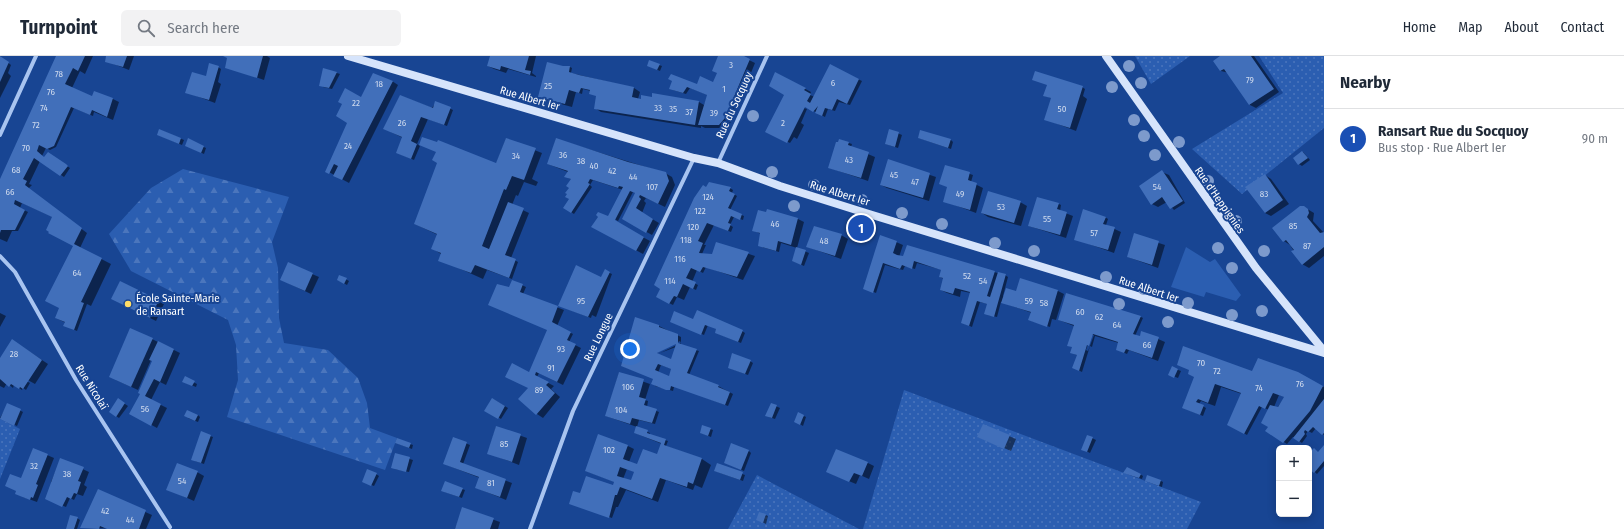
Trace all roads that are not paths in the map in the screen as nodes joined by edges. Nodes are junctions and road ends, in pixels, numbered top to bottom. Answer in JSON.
{"nodes":[{"id":1,"x":36,"y":56,"type":"edge"},
{"id":2,"x":348,"y":56,"type":"edge"},
{"id":3,"x":767,"y":56,"type":"edge"},
{"id":4,"x":1106,"y":56,"type":"edge"},
{"id":5,"x":0,"y":134,"type":"edge"},
{"id":6,"x":694,"y":158,"type":"junction"},
{"id":7,"x":718,"y":163,"type":"junction"},
{"id":8,"x":0,"y":256,"type":"edge"},
{"id":9,"x":1324,"y":352,"type":"edge"},
{"id":10,"x":170,"y":527,"type":"dead end"},
{"id":11,"x":530,"y":529,"type":"edge"}],
"edges":[{"from":1,"to":5,"type":"street"},
{"from":2,"to":6,"type":"street","name":"Rue Albert Ier"},
{"from":3,"to":7,"type":"street","name":"Rue du Socquoy"},
{"from":4,"to":9,"type":"street","name":"Rue d'Heppignies"},
{"from":6,"to":7,"type":"street","name":"Rue Albert Ier"},
{"from":6,"to":11,"type":"street","name":"Rue Longue"},
{"from":7,"to":9,"type":"street","name":"Rue Albert Ier"},
{"from":8,"to":10,"type":"street","name":"Rue Nicolaï"}]}
